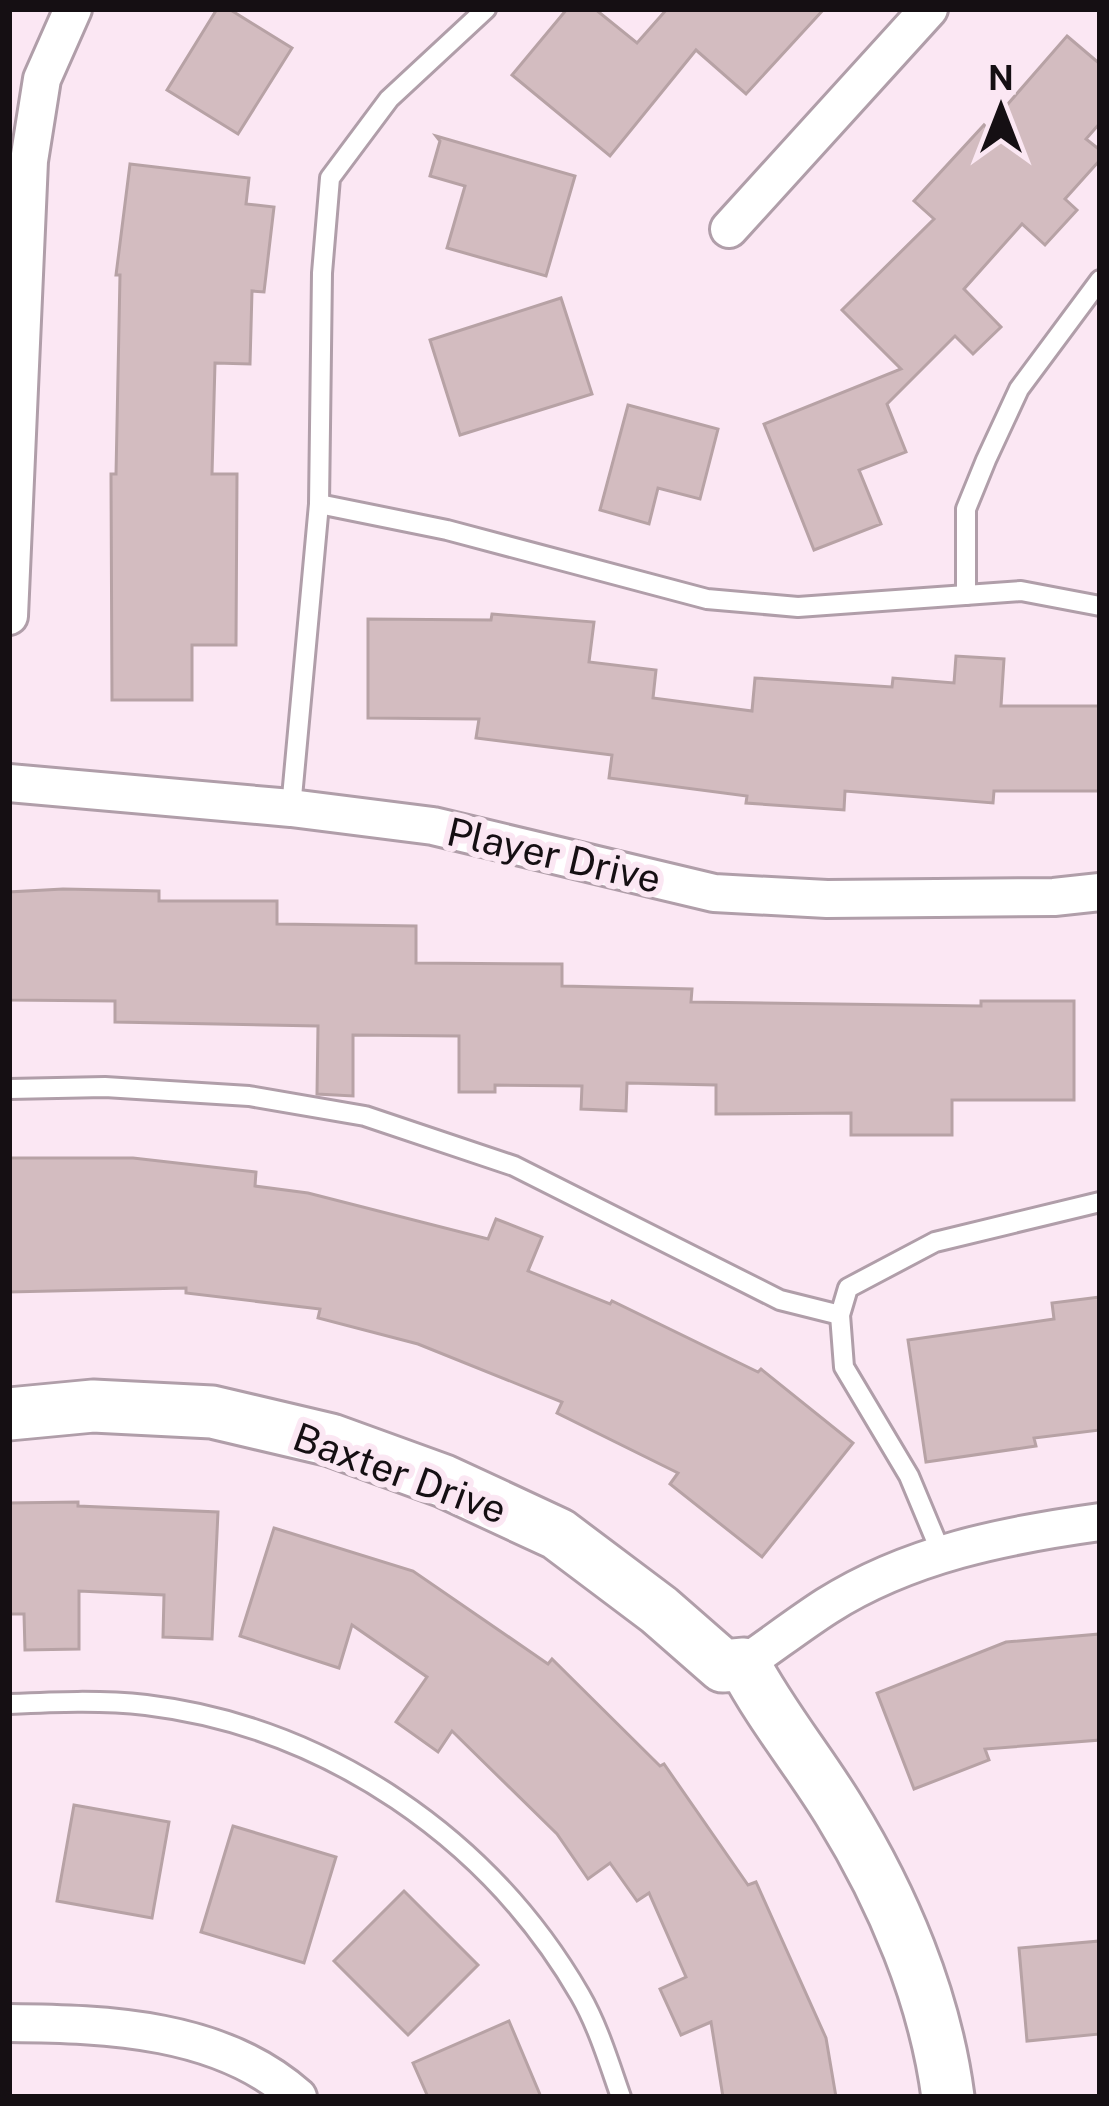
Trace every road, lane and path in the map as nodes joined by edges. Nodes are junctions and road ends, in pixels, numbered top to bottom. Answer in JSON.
{"nodes":[{"id":1,"x":73,"y":9,"type":"edge"},
{"id":2,"x":486,"y":9,"type":"edge"},
{"id":3,"x":929,"y":9,"type":"edge"},
{"id":4,"x":19,"y":190,"type":"edge"},
{"id":5,"x":729,"y":229,"type":"dead end"},
{"id":6,"x":1100,"y":280,"type":"edge"},
{"id":7,"x":12,"y":492,"type":"edge"},
{"id":8,"x":319,"y":504,"type":"junction"},
{"id":9,"x":966,"y":595,"type":"junction"},
{"id":10,"x":1100,"y":606,"type":"edge"},
{"id":11,"x":9,"y":616,"type":"edge"},
{"id":12,"x":9,"y":783,"type":"edge"},
{"id":13,"x":290,"y":808,"type":"junction"},
{"id":14,"x":1100,"y":892,"type":"edge"},
{"id":15,"x":9,"y":1089,"type":"edge"},
{"id":16,"x":1100,"y":1202,"type":"edge"},
{"id":17,"x":840,"y":1316,"type":"junction"},
{"id":18,"x":9,"y":1414,"type":"edge"},
{"id":19,"x":1100,"y":1522,"type":"edge"},
{"id":20,"x":942,"y":1555,"type":"junction"},
{"id":21,"x":744,"y":1664,"type":"junction"},
{"id":22,"x":9,"y":1704,"type":"edge"},
{"id":23,"x":9,"y":2023,"type":"edge"},
{"id":24,"x":298,"y":2097,"type":"edge"},
{"id":25,"x":621,"y":2097,"type":"edge"},
{"id":26,"x":948,"y":2097,"type":"edge"}],
"edges":[{"from":1,"to":4,"type":"street"},
{"from":2,"to":8,"type":"lane"},
{"from":3,"to":5,"type":"street"},
{"from":4,"to":7,"type":"street"},
{"from":6,"to":9,"type":"lane"},
{"from":7,"to":11,"type":"street"},
{"from":8,"to":9,"type":"lane"},
{"from":8,"to":13,"type":"lane"},
{"from":9,"to":10,"type":"lane"},
{"from":12,"to":13,"type":"street","name":"Player Drive"},
{"from":13,"to":14,"type":"street","name":"Player Drive"},
{"from":15,"to":17,"type":"lane"},
{"from":16,"to":17,"type":"lane"},
{"from":17,"to":20,"type":"lane"},
{"from":18,"to":21,"type":"street","name":"Baxter Drive"},
{"from":19,"to":20,"type":"street"},
{"from":20,"to":21,"type":"street"},
{"from":21,"to":26,"type":"street"},
{"from":22,"to":25,"type":"lane"},
{"from":23,"to":24,"type":"street"}]}
